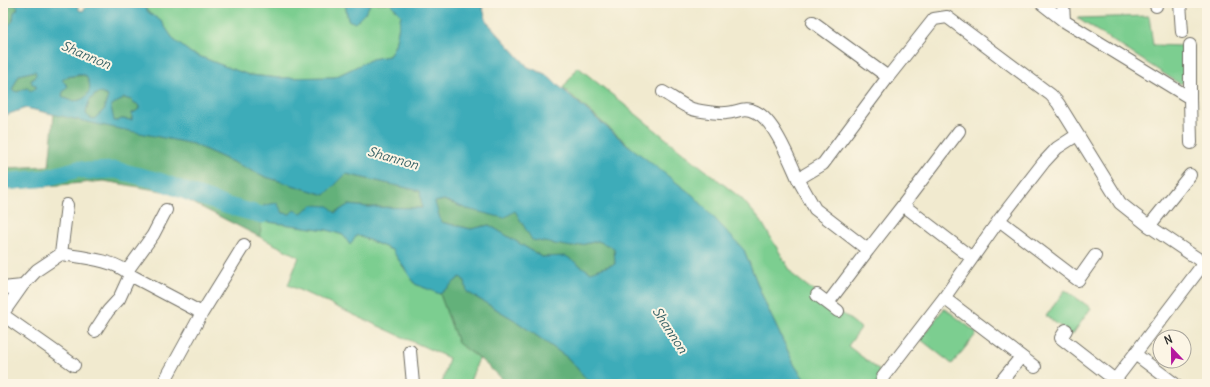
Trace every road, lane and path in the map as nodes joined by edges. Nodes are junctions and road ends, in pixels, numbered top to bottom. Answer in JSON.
{"nodes":[{"id":1,"x":1041,"y":3,"type":"edge"},
{"id":2,"x":1063,"y":3,"type":"edge"},
{"id":3,"x":1180,"y":3,"type":"edge"},
{"id":4,"x":1064,"y":21,"type":"junction"},
{"id":5,"x":813,"y":22,"type":"dead end"},
{"id":6,"x":1182,"y":32,"type":"dead end"},
{"id":7,"x":1190,"y":45,"type":"dead end"},
{"id":8,"x":888,"y":77,"type":"junction"},
{"id":9,"x":663,"y":92,"type":"dead end"},
{"id":10,"x":1190,"y":98,"type":"junction"},
{"id":11,"x":959,"y":131,"type":"dead end"},
{"id":12,"x":1077,"y":135,"type":"junction"},
{"id":13,"x":1191,"y":143,"type":"dead end"},
{"id":14,"x":1190,"y":175,"type":"dead end"},
{"id":15,"x":798,"y":179,"type":"junction"},
{"id":16,"x":67,"y":204,"type":"dead end"},
{"id":17,"x":903,"y":205,"type":"junction"},
{"id":18,"x":166,"y":210,"type":"dead end"},
{"id":19,"x":999,"y":220,"type":"junction"},
{"id":20,"x":1149,"y":226,"type":"junction"},
{"id":21,"x":244,"y":245,"type":"dead end"},
{"id":22,"x":868,"y":250,"type":"junction"},
{"id":23,"x":61,"y":254,"type":"junction"},
{"id":24,"x":1095,"y":256,"type":"dead end"},
{"id":25,"x":972,"y":258,"type":"junction"},
{"id":26,"x":1206,"y":264,"type":"edge"},
{"id":27,"x":128,"y":273,"type":"junction"},
{"id":28,"x":22,"y":286,"type":"junction"},
{"id":29,"x":3,"y":288,"type":"edge"},
{"id":30,"x":817,"y":295,"type":"dead end"},
{"id":31,"x":944,"y":298,"type":"junction"},
{"id":32,"x":828,"y":303,"type":"junction"},
{"id":33,"x":838,"y":311,"type":"dead end"},
{"id":34,"x":202,"y":313,"type":"junction"},
{"id":35,"x":3,"y":314,"type":"edge"},
{"id":36,"x":1066,"y":330,"type":"dead end"},
{"id":37,"x":96,"y":332,"type":"dead end"},
{"id":38,"x":410,"y":351,"type":"dead end"},
{"id":39,"x":1135,"y":354,"type":"junction"},
{"id":40,"x":1021,"y":357,"type":"junction"},
{"id":41,"x":74,"y":365,"type":"dead end"},
{"id":42,"x":1035,"y":367,"type":"dead end"},
{"id":43,"x":1114,"y":382,"type":"edge"},
{"id":44,"x":163,"y":384,"type":"edge"},
{"id":45,"x":414,"y":384,"type":"edge"},
{"id":46,"x":882,"y":384,"type":"edge"},
{"id":47,"x":999,"y":384,"type":"edge"},
{"id":48,"x":1175,"y":384,"type":"edge"}],
"edges":[{"from":1,"to":4,"type":"street"},
{"from":2,"to":4,"type":"street"},
{"from":3,"to":6,"type":"street"},
{"from":4,"to":10,"type":"street"},
{"from":5,"to":8,"type":"street"},
{"from":7,"to":10,"type":"street"},
{"from":8,"to":12,"type":"street"},
{"from":8,"to":15,"type":"street"},
{"from":9,"to":15,"type":"street"},
{"from":10,"to":13,"type":"street"},
{"from":11,"to":17,"type":"street"},
{"from":12,"to":19,"type":"street"},
{"from":12,"to":20,"type":"street"},
{"from":14,"to":20,"type":"street"},
{"from":15,"to":22,"type":"street"},
{"from":16,"to":23,"type":"street"},
{"from":17,"to":22,"type":"street"},
{"from":17,"to":25,"type":"street"},
{"from":18,"to":27,"type":"street"},
{"from":19,"to":24,"type":"street"},
{"from":19,"to":25,"type":"street"},
{"from":20,"to":26,"type":"street"},
{"from":21,"to":34,"type":"street"},
{"from":22,"to":32,"type":"street"},
{"from":23,"to":27,"type":"street"},
{"from":23,"to":28,"type":"street"},
{"from":25,"to":31,"type":"street"},
{"from":26,"to":39,"type":"street"},
{"from":27,"to":34,"type":"street"},
{"from":27,"to":37,"type":"street"},
{"from":28,"to":29,"type":"street"},
{"from":28,"to":35,"type":"street"},
{"from":30,"to":32,"type":"street"},
{"from":31,"to":40,"type":"street"},
{"from":31,"to":46,"type":"street"},
{"from":32,"to":33,"type":"street"},
{"from":34,"to":44,"type":"street"},
{"from":35,"to":41,"type":"street"},
{"from":36,"to":43,"type":"street"},
{"from":38,"to":45,"type":"street"},
{"from":39,"to":43,"type":"street"},
{"from":39,"to":48,"type":"street"},
{"from":40,"to":42,"type":"street"},
{"from":40,"to":47,"type":"street"}]}
